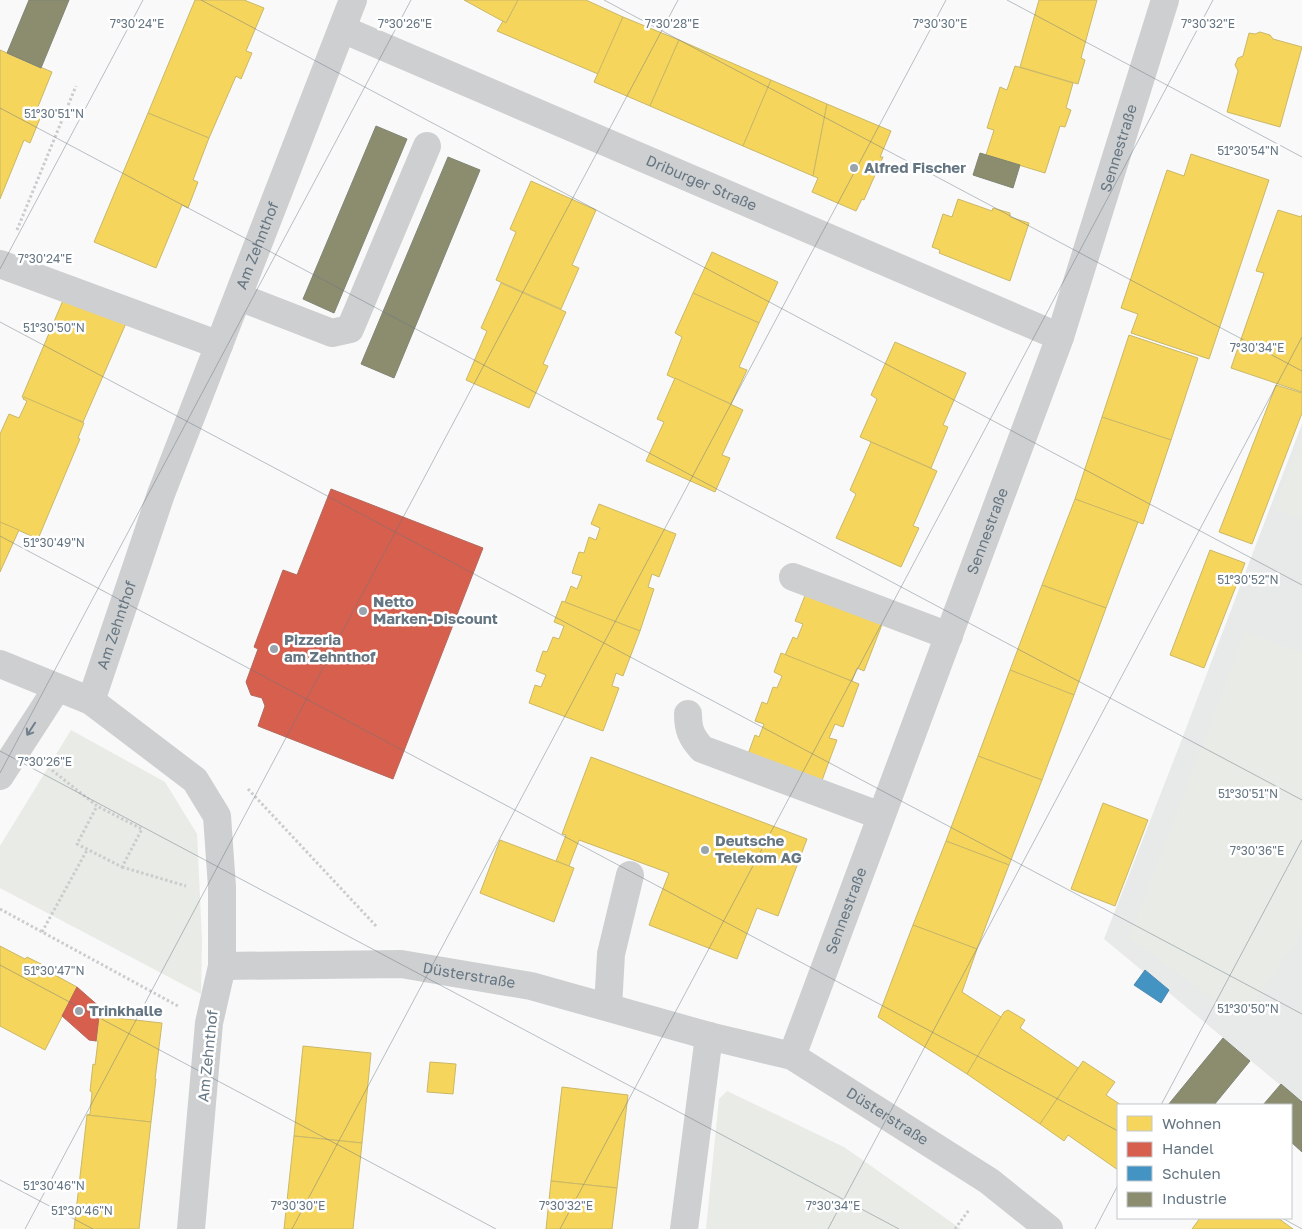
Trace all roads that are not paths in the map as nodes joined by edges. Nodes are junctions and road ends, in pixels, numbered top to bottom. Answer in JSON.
{"nodes":[{"id":1,"x":353,"y":0,"type":"edge"},
{"id":2,"x":1165,"y":0,"type":"edge"},
{"id":3,"x":342,"y":29,"type":"junction"},
{"id":4,"x":427,"y":146,"type":"dead end"},
{"id":5,"x":0,"y":264,"type":"edge"},
{"id":6,"x":239,"y":297,"type":"junction"},
{"id":7,"x":1060,"y":337,"type":"junction"},
{"id":8,"x":219,"y":345,"type":"junction"},
{"id":9,"x":793,"y":577,"type":"dead end"},
{"id":10,"x":949,"y":636,"type":"junction"},
{"id":11,"x":0,"y":664,"type":"edge"},
{"id":12,"x":57,"y":688,"type":"junction"},
{"id":13,"x":91,"y":701,"type":"junction"},
{"id":14,"x":688,"y":714,"type":"dead end"},
{"id":15,"x":0,"y":776,"type":"edge"},
{"id":16,"x":881,"y":816,"type":"junction"},
{"id":17,"x":630,"y":875,"type":"dead end"},
{"id":18,"x":222,"y":966,"type":"junction"},
{"id":19,"x":608,"y":1007,"type":"junction"},
{"id":20,"x":709,"y":1036,"type":"junction"},
{"id":21,"x":792,"y":1056,"type":"junction"},
{"id":22,"x":192,"y":1229,"type":"edge"},
{"id":23,"x":684,"y":1229,"type":"edge"},
{"id":24,"x":1049,"y":1229,"type":"edge"}],
"edges":[{"from":1,"to":3,"type":"street","name":"Am Zehnthof"},
{"from":2,"to":7,"type":"street","name":"Sennestraße"},
{"from":3,"to":6,"type":"street","name":"Am Zehnthof"},
{"from":3,"to":7,"type":"street","name":"Driburger Straße"},
{"from":4,"to":6,"type":"street"},
{"from":5,"to":8,"type":"street"},
{"from":6,"to":8,"type":"street","name":"Am Zehnthof"},
{"from":7,"to":10,"type":"street","name":"Sennestraße"},
{"from":8,"to":13,"type":"street","name":"Am Zehnthof"},
{"from":9,"to":10,"type":"street"},
{"from":10,"to":16,"type":"street","name":"Sennestraße"},
{"from":11,"to":12,"type":"street"},
{"from":12,"to":13,"type":"street"},
{"from":12,"to":15,"type":"street","one_way":true},
{"from":13,"to":18,"type":"street","name":"Am Zehnthof"},
{"from":14,"to":16,"type":"street"},
{"from":16,"to":21,"type":"street","name":"Sennestraße"},
{"from":17,"to":19,"type":"street"},
{"from":18,"to":19,"type":"street","name":"Düsterstraße"},
{"from":18,"to":22,"type":"street","name":"Am Zehnthof"},
{"from":19,"to":20,"type":"street","name":"Düsterstraße"},
{"from":20,"to":21,"type":"street","name":"Düsterstraße"},
{"from":20,"to":23,"type":"street"},
{"from":21,"to":24,"type":"street","name":"Düsterstraße"}]}
